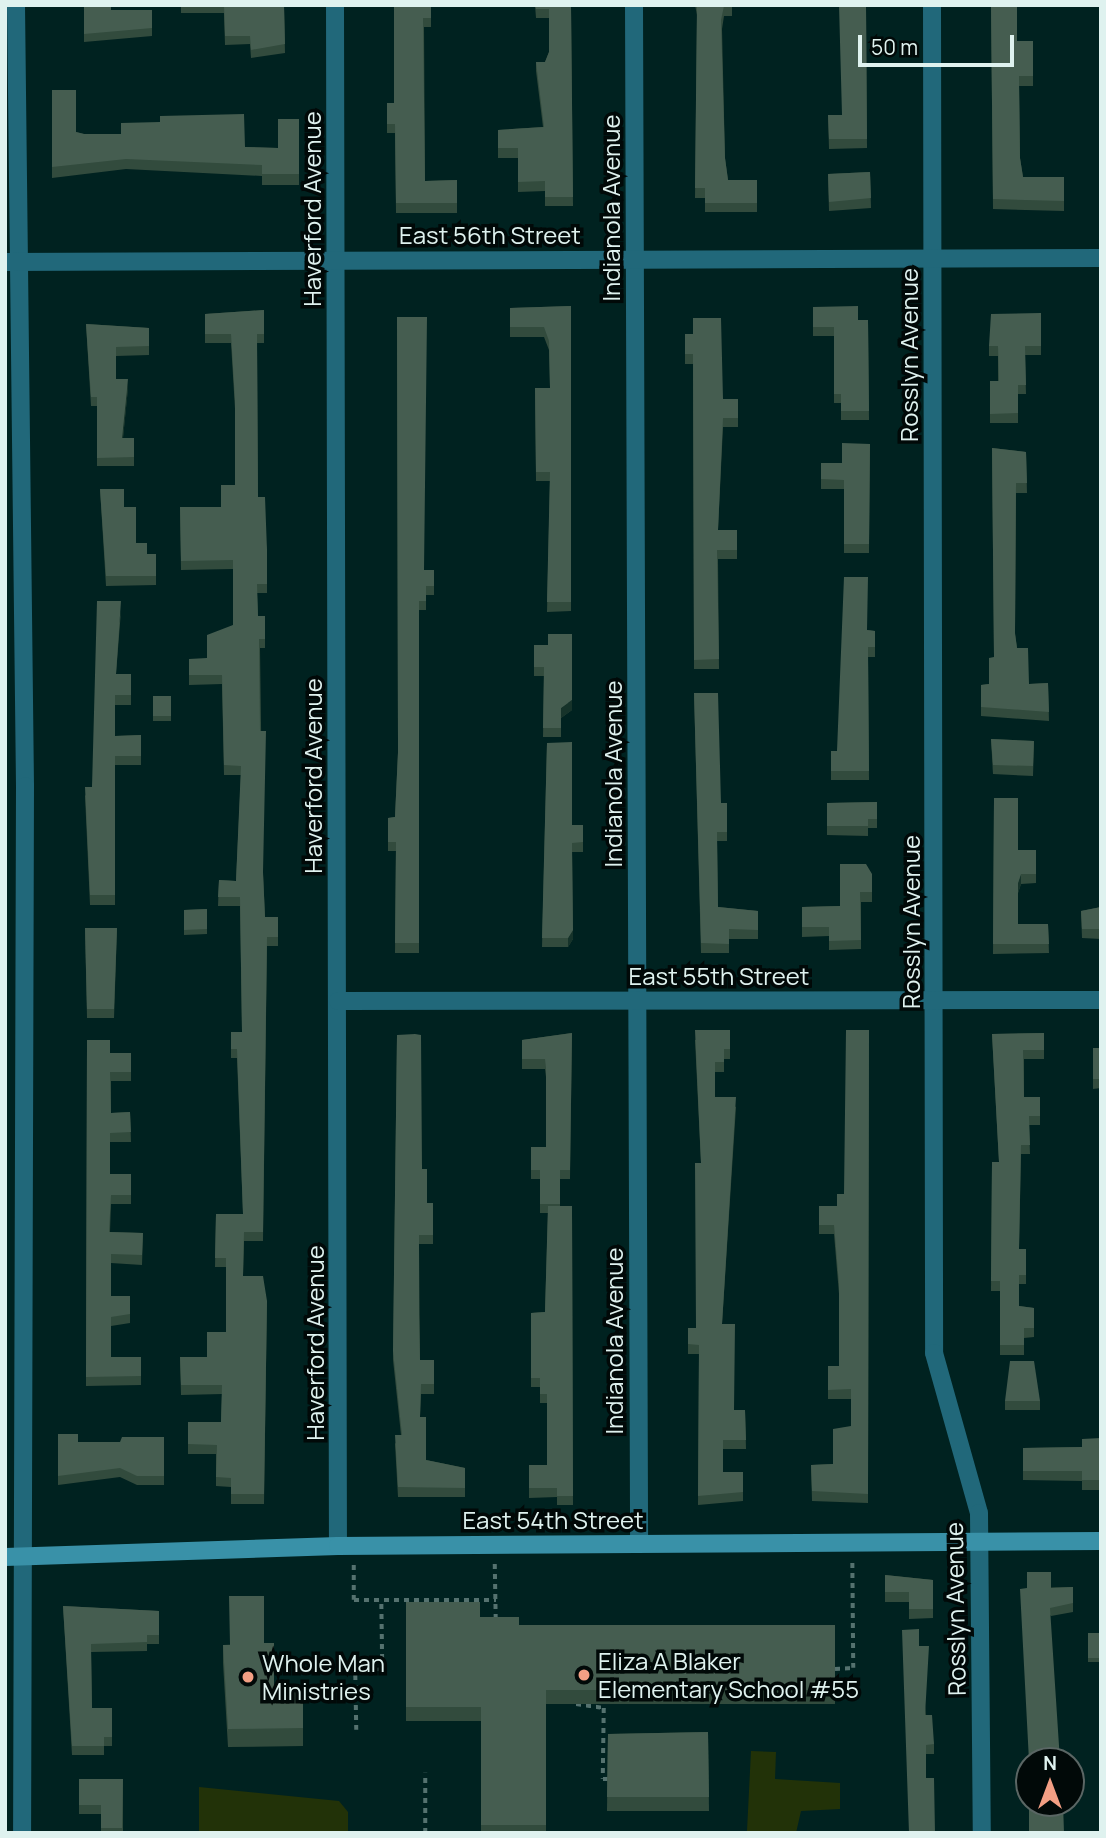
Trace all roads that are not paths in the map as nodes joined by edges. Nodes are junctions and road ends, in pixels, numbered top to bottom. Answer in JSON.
{"nodes":[{"id":1,"x":16,"y":5,"type":"edge"},
{"id":2,"x":335,"y":5,"type":"edge"},
{"id":3,"x":634,"y":5,"type":"edge"},
{"id":4,"x":932,"y":5,"type":"edge"},
{"id":5,"x":1101,"y":258,"type":"edge"},
{"id":6,"x":636,"y":259,"type":"junction"},
{"id":7,"x":934,"y":259,"type":"junction"},
{"id":8,"x":337,"y":261,"type":"junction"},
{"id":9,"x":13,"y":262,"type":"edge"},
{"id":10,"x":5,"y":621,"type":"edge"},
{"id":11,"x":24,"y":621,"type":"junction"},
{"id":12,"x":14,"y":941,"type":"edge"},
{"id":13,"x":935,"y":1000,"type":"junction"},
{"id":14,"x":1101,"y":1000,"type":"edge"},
{"id":15,"x":338,"y":1001,"type":"junction"},
{"id":16,"x":638,"y":1001,"type":"junction"},
{"id":17,"x":13,"y":1250,"type":"edge"},
{"id":18,"x":1101,"y":1541,"type":"edge"},
{"id":19,"x":980,"y":1542,"type":"junction"},
{"id":20,"x":639,"y":1544,"type":"junction"},
{"id":21,"x":338,"y":1546,"type":"junction"},
{"id":22,"x":13,"y":1556,"type":"edge"},
{"id":23,"x":22,"y":1833,"type":"edge"},
{"id":24,"x":982,"y":1833,"type":"edge"}],
"edges":[{"from":1,"to":9,"type":"street"},
{"from":2,"to":8,"type":"street","name":"Haverford Avenue"},
{"from":3,"to":6,"type":"street","name":"Indianola Avenue"},
{"from":4,"to":7,"type":"street","name":"Rosslyn Avenue"},
{"from":5,"to":7,"type":"street","name":"East 56th Street"},
{"from":6,"to":7,"type":"street","name":"East 56th Street"},
{"from":6,"to":8,"type":"street","name":"East 56th Street"},
{"from":6,"to":16,"type":"street","name":"Indianola Avenue"},
{"from":7,"to":13,"type":"street","name":"Rosslyn Avenue"},
{"from":8,"to":9,"type":"street","name":"East 56th Street"},
{"from":8,"to":15,"type":"street","name":"Haverford Avenue"},
{"from":9,"to":11,"type":"street"},
{"from":10,"to":11,"type":"street"},
{"from":11,"to":12,"type":"street"},
{"from":12,"to":17,"type":"street"},
{"from":13,"to":14,"type":"street","name":"East 55th Street"},
{"from":13,"to":16,"type":"street","name":"East 55th Street"},
{"from":13,"to":19,"type":"street","name":"Rosslyn Avenue"},
{"from":15,"to":16,"type":"street","name":"East 55th Street"},
{"from":15,"to":21,"type":"street","name":"Haverford Avenue"},
{"from":16,"to":20,"type":"street","name":"Indianola Avenue"},
{"from":17,"to":22,"type":"street"},
{"from":18,"to":19,"type":"street","name":"East 54th Street"},
{"from":19,"to":20,"type":"street","name":"East 54th Street"},
{"from":19,"to":24,"type":"street","name":"Rosslyn Avenue"},
{"from":20,"to":21,"type":"street","name":"East 54th Street"},
{"from":21,"to":22,"type":"street","name":"East 54th Street"},
{"from":22,"to":23,"type":"street"}]}
